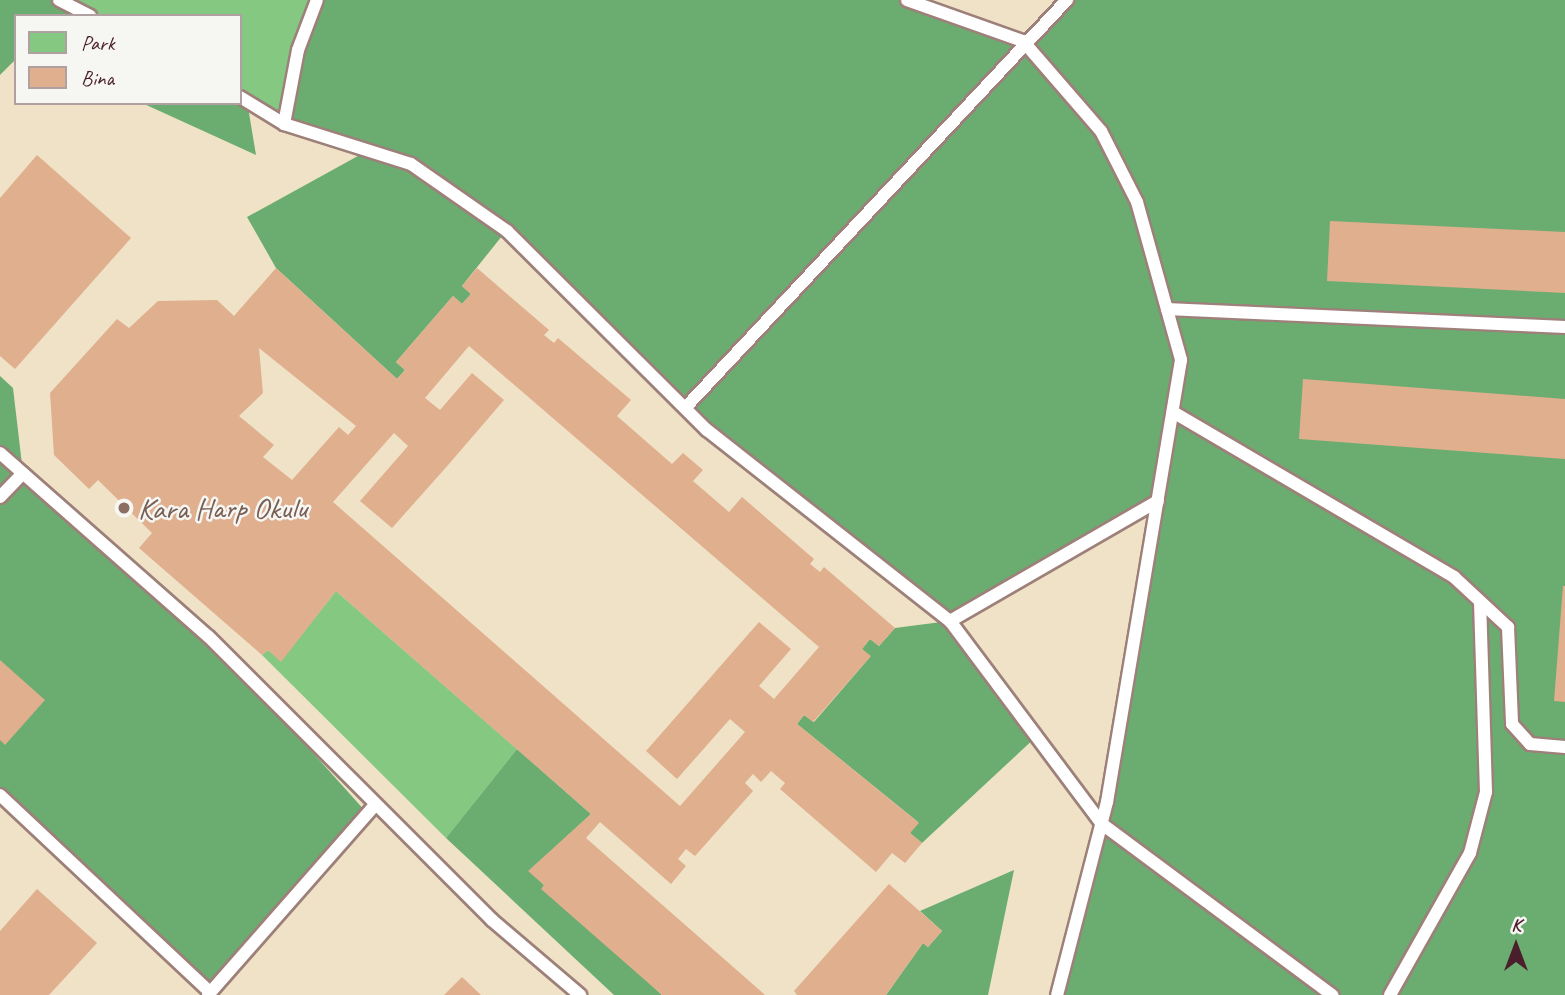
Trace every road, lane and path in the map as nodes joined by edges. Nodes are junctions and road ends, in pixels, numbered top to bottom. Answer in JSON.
{"nodes":[{"id":1,"x":59,"y":0,"type":"edge"},
{"id":2,"x":317,"y":0,"type":"edge"},
{"id":3,"x":907,"y":0,"type":"edge"},
{"id":4,"x":1067,"y":0,"type":"edge"},
{"id":5,"x":86,"y":14,"type":"edge"},
{"id":6,"x":1023,"y":41,"type":"junction"},
{"id":7,"x":242,"y":98,"type":"edge"},
{"id":8,"x":284,"y":124,"type":"junction"},
{"id":9,"x":1167,"y":309,"type":"junction"},
{"id":10,"x":1565,"y":327,"type":"edge"},
{"id":11,"x":685,"y":408,"type":"junction"},
{"id":12,"x":1173,"y":412,"type":"junction"},
{"id":13,"x":0,"y":453,"type":"edge"},
{"id":14,"x":23,"y":473,"type":"junction"},
{"id":15,"x":0,"y":497,"type":"edge"},
{"id":16,"x":1158,"y":500,"type":"junction"},
{"id":17,"x":1480,"y":601,"type":"junction"},
{"id":18,"x":950,"y":621,"type":"junction"},
{"id":19,"x":1565,"y":747,"type":"edge"},
{"id":20,"x":0,"y":795,"type":"edge"},
{"id":21,"x":376,"y":804,"type":"junction"},
{"id":22,"x":1102,"y":824,"type":"junction"},
{"id":23,"x":209,"y":994,"type":"edge"},
{"id":24,"x":580,"y":995,"type":"edge"},
{"id":25,"x":1057,"y":995,"type":"edge"},
{"id":26,"x":1332,"y":995,"type":"edge"},
{"id":27,"x":1390,"y":995,"type":"edge"}],
"edges":[{"from":1,"to":5,"type":"lane"},
{"from":2,"to":8,"type":"lane"},
{"from":3,"to":6,"type":"lane"},
{"from":4,"to":6,"type":"lane"},
{"from":6,"to":9,"type":"lane"},
{"from":6,"to":11,"type":"lane"},
{"from":7,"to":8,"type":"lane"},
{"from":8,"to":11,"type":"lane"},
{"from":9,"to":10,"type":"lane"},
{"from":9,"to":12,"type":"lane"},
{"from":11,"to":18,"type":"lane"},
{"from":12,"to":16,"type":"lane"},
{"from":12,"to":17,"type":"lane"},
{"from":13,"to":14,"type":"lane"},
{"from":14,"to":15,"type":"lane"},
{"from":14,"to":21,"type":"lane"},
{"from":16,"to":18,"type":"lane"},
{"from":16,"to":22,"type":"lane"},
{"from":17,"to":19,"type":"lane"},
{"from":17,"to":27,"type":"lane"},
{"from":18,"to":22,"type":"lane"},
{"from":20,"to":23,"type":"lane"},
{"from":21,"to":23,"type":"lane"},
{"from":21,"to":24,"type":"lane"},
{"from":22,"to":25,"type":"lane"},
{"from":22,"to":26,"type":"lane"}]}
